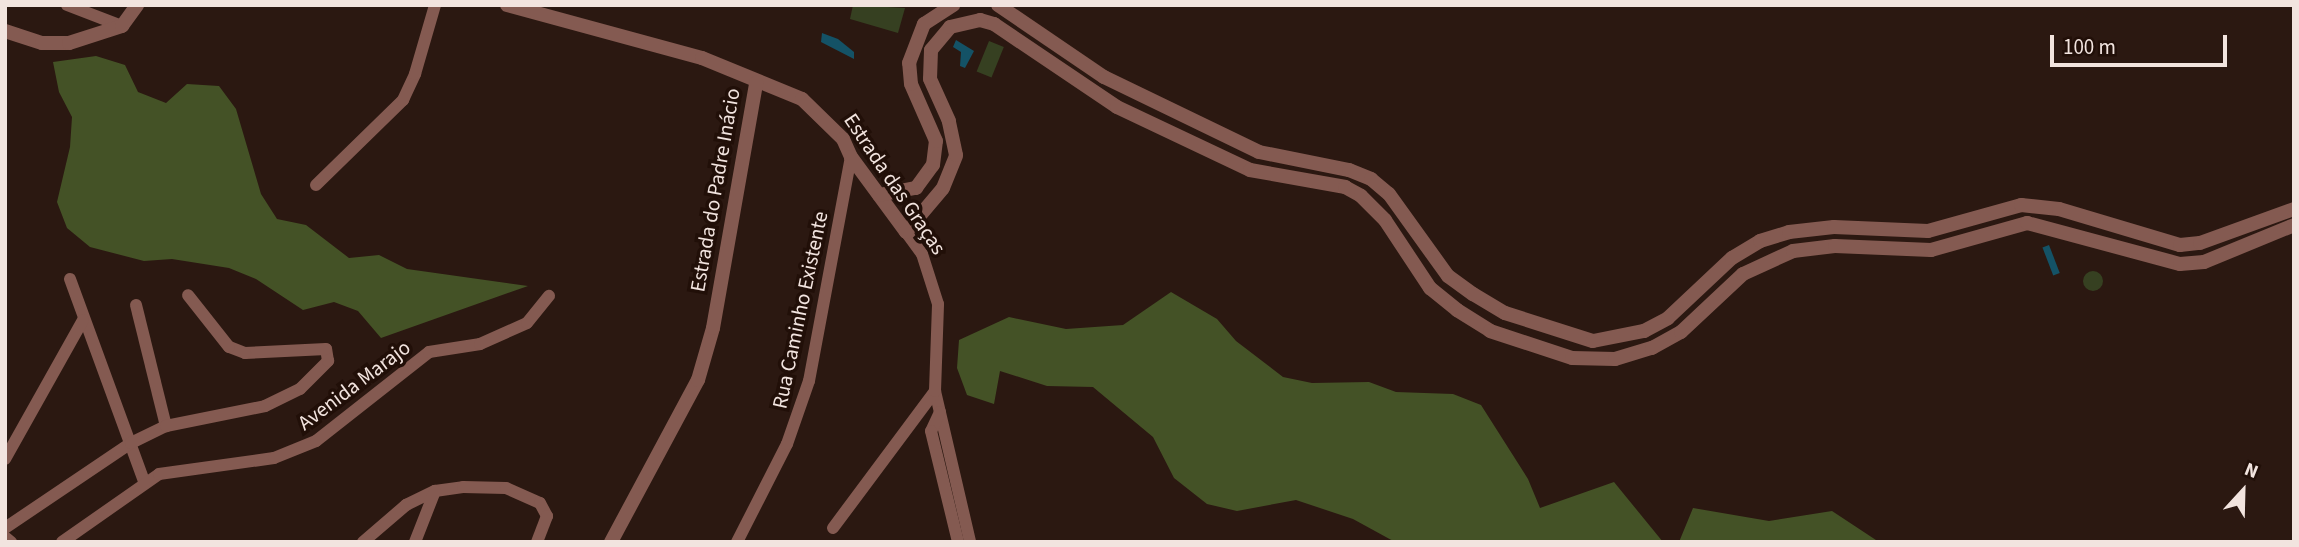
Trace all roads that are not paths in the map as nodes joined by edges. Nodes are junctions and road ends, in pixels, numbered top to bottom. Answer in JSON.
{"nodes":[{"id":1,"x":67,"y":5,"type":"edge"},
{"id":2,"x":137,"y":5,"type":"edge"},
{"id":3,"x":435,"y":5,"type":"edge"},
{"id":4,"x":507,"y":5,"type":"edge"},
{"id":5,"x":953,"y":5,"type":"edge"},
{"id":6,"x":998,"y":5,"type":"edge"},
{"id":7,"x":122,"y":26,"type":"junction"},
{"id":8,"x":5,"y":31,"type":"edge"},
{"id":9,"x":913,"y":42,"type":"junction"},
{"id":10,"x":931,"y":50,"type":"junction"},
{"id":11,"x":756,"y":82,"type":"junction"},
{"id":12,"x":1233,"y":139,"type":"junction"},
{"id":13,"x":851,"y":157,"type":"junction"},
{"id":14,"x":1224,"y":158,"type":"junction"},
{"id":15,"x":316,"y":185,"type":"dead end"},
{"id":16,"x":902,"y":194,"type":"junction"},
{"id":17,"x":879,"y":195,"type":"junction"},
{"id":18,"x":918,"y":215,"type":"junction"},
{"id":19,"x":2293,"y":216,"type":"edge"},
{"id":20,"x":906,"y":232,"type":"junction"},
{"id":21,"x":1759,"y":241,"type":"junction"},
{"id":22,"x":1768,"y":259,"type":"junction"},
{"id":23,"x":70,"y":279,"type":"dead end"},
{"id":24,"x":188,"y":295,"type":"dead end"},
{"id":25,"x":550,"y":296,"type":"dead end"},
{"id":26,"x":136,"y":305,"type":"dead end"},
{"id":27,"x":83,"y":320,"type":"junction"},
{"id":28,"x":1593,"y":341,"type":"junction"},
{"id":29,"x":1593,"y":360,"type":"junction"},
{"id":30,"x":935,"y":391,"type":"junction"},
{"id":31,"x":940,"y":412,"type":"junction"},
{"id":32,"x":166,"y":426,"type":"junction"},
{"id":33,"x":131,"y":443,"type":"junction"},
{"id":34,"x":5,"y":459,"type":"edge"},
{"id":35,"x":144,"y":481,"type":"junction"},
{"id":36,"x":435,"y":491,"type":"junction"},
{"id":37,"x":5,"y":528,"type":"edge"},
{"id":38,"x":833,"y":528,"type":"dead end"},
{"id":39,"x":5,"y":537,"type":"edge"},
{"id":40,"x":11,"y":542,"type":"edge"},
{"id":41,"x":62,"y":542,"type":"edge"},
{"id":42,"x":363,"y":542,"type":"edge"},
{"id":43,"x":415,"y":542,"type":"edge"},
{"id":44,"x":537,"y":542,"type":"edge"},
{"id":45,"x":611,"y":542,"type":"edge"},
{"id":46,"x":737,"y":542,"type":"edge"},
{"id":47,"x":958,"y":542,"type":"edge"},
{"id":48,"x":970,"y":542,"type":"edge"}],
"edges":[{"from":1,"to":7,"type":"street"},
{"from":2,"to":7,"type":"street"},
{"from":3,"to":15,"type":"street"},
{"from":4,"to":11,"type":"street","name":"Estrada do Padre Inácio"},
{"from":5,"to":9,"type":"street"},
{"from":6,"to":12,"type":"street"},
{"from":7,"to":8,"type":"street"},
{"from":9,"to":10,"type":"street"},
{"from":9,"to":16,"type":"street"},
{"from":10,"to":14,"type":"street"},
{"from":10,"to":18,"type":"street"},
{"from":11,"to":13,"type":"street","name":"Estrada das Graças"},
{"from":11,"to":45,"type":"street","name":"Estrada do Padre Inácio"},
{"from":12,"to":14,"type":"street"},
{"from":12,"to":28,"type":"street"},
{"from":13,"to":17,"type":"street","name":"Estrada das Graças"},
{"from":13,"to":46,"type":"street","name":"Rua Caminho Existente"},
{"from":14,"to":29,"type":"street"},
{"from":16,"to":17,"type":"street"},
{"from":16,"to":18,"type":"street"},
{"from":17,"to":20,"type":"street","name":"Estrada das Graças"},
{"from":18,"to":20,"type":"street"},
{"from":19,"to":21,"type":"street"},
{"from":19,"to":22,"type":"street"},
{"from":20,"to":30,"type":"street","name":"Estrada das Graças"},
{"from":21,"to":22,"type":"street"},
{"from":21,"to":28,"type":"street"},
{"from":22,"to":29,"type":"street"},
{"from":23,"to":27,"type":"street"},
{"from":24,"to":32,"type":"street"},
{"from":25,"to":35,"type":"street","name":"Avenida Marajo"},
{"from":26,"to":32,"type":"street"},
{"from":27,"to":33,"type":"street"},
{"from":27,"to":34,"type":"street"},
{"from":28,"to":29,"type":"street"},
{"from":30,"to":31,"type":"street","name":"Estrada das Graças"},
{"from":30,"to":38,"type":"street"},
{"from":31,"to":47,"type":"street"},
{"from":31,"to":48,"type":"street","name":"Estrada das Graças"},
{"from":32,"to":33,"type":"street"},
{"from":33,"to":35,"type":"street"},
{"from":33,"to":37,"type":"street"},
{"from":35,"to":41,"type":"street","name":"Avenida Marajo"},
{"from":36,"to":42,"type":"street"},
{"from":36,"to":43,"type":"street"},
{"from":36,"to":44,"type":"street"},
{"from":39,"to":40,"type":"street"}]}
